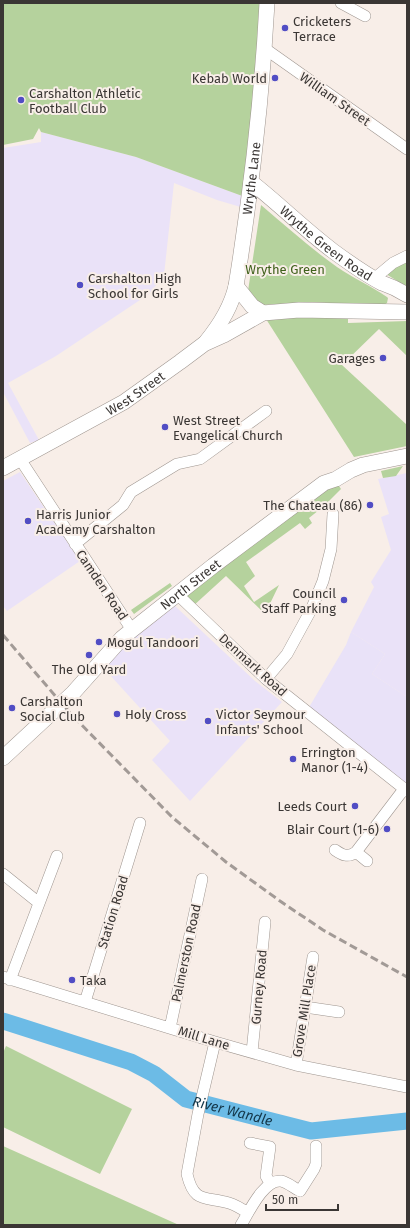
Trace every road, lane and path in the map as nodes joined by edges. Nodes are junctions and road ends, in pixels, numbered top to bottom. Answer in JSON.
{"nodes":[{"id":1,"x":267,"y":3,"type":"edge"},
{"id":2,"x":340,"y":3,"type":"edge"},
{"id":3,"x":365,"y":16,"type":"dead end"},
{"id":4,"x":264,"y":48,"type":"junction"},
{"id":5,"x":407,"y":149,"type":"edge"},
{"id":6,"x":251,"y":182,"type":"junction"},
{"id":7,"x":407,"y":256,"type":"edge"},
{"id":8,"x":379,"y":280,"type":"junction"},
{"id":9,"x":236,"y":286,"type":"junction"},
{"id":10,"x":407,"y":295,"type":"edge"},
{"id":11,"x":384,"y":311,"type":"junction"},
{"id":12,"x":407,"y":312,"type":"edge"},
{"id":13,"x":263,"y":313,"type":"junction"},
{"id":14,"x":204,"y":344,"type":"junction"},
{"id":15,"x":266,"y":411,"type":"dead end"},
{"id":16,"x":407,"y":456,"type":"edge"},
{"id":17,"x":20,"y":460,"type":"junction"},
{"id":18,"x":3,"y":468,"type":"edge"},
{"id":19,"x":334,"y":514,"type":"dead end"},
{"id":20,"x":75,"y":544,"type":"junction"},
{"id":21,"x":177,"y":594,"type":"junction"},
{"id":22,"x":132,"y":630,"type":"junction"},
{"id":23,"x":266,"y":679,"type":"junction"},
{"id":24,"x":3,"y":758,"type":"edge"},
{"id":25,"x":405,"y":790,"type":"edge"},
{"id":26,"x":140,"y":823,"type":"dead end"},
{"id":27,"x":335,"y":850,"type":"dead end"},
{"id":28,"x":356,"y":852,"type":"junction"},
{"id":29,"x":57,"y":856,"type":"dead end"},
{"id":30,"x":367,"y":861,"type":"dead end"},
{"id":31,"x":3,"y":874,"type":"edge"},
{"id":32,"x":202,"y":879,"type":"dead end"},
{"id":33,"x":39,"y":903,"type":"junction"},
{"id":34,"x":265,"y":922,"type":"dead end"},
{"id":35,"x":313,"y":957,"type":"dead end"},
{"id":36,"x":6,"y":979,"type":"edge"},
{"id":37,"x":85,"y":1002,"type":"junction"},
{"id":38,"x":305,"y":1007,"type":"junction"},
{"id":39,"x":339,"y":1012,"type":"dead end"},
{"id":40,"x":170,"y":1028,"type":"junction"},
{"id":41,"x":215,"y":1042,"type":"junction"},
{"id":42,"x":252,"y":1052,"type":"junction"},
{"id":43,"x":296,"y":1065,"type":"junction"},
{"id":44,"x":407,"y":1087,"type":"edge"},
{"id":45,"x":250,"y":1143,"type":"dead end"},
{"id":46,"x":316,"y":1146,"type":"dead end"},
{"id":47,"x":270,"y":1183,"type":"junction"},
{"id":48,"x":248,"y":1213,"type":"junction"},
{"id":49,"x":241,"y":1225,"type":"edge"}],
"edges":[{"from":1,"to":4,"type":"main road","name":"Wrythe Lane"},
{"from":2,"to":3,"type":"street"},
{"from":4,"to":5,"type":"street","name":"William Street"},
{"from":4,"to":6,"type":"main road","name":"Wrythe Lane"},
{"from":6,"to":8,"type":"main road","name":"Wrythe Green Road"},
{"from":6,"to":9,"type":"main road","name":"Wrythe Lane"},
{"from":7,"to":8,"type":"street"},
{"from":8,"to":10,"type":"main road","name":"Wrythe Green Road"},
{"from":8,"to":11,"type":"main road"},
{"from":9,"to":13,"type":"main road"},
{"from":9,"to":14,"type":"main road","name":"Wrythe Lane"},
{"from":11,"to":12,"type":"main road","name":"West Street"},
{"from":11,"to":13,"type":"main road","name":"West Street"},
{"from":13,"to":14,"type":"main road","name":"West Street"},
{"from":14,"to":17,"type":"main road","name":"West Street"},
{"from":15,"to":20,"type":"street"},
{"from":16,"to":21,"type":"main road","name":"North Street"},
{"from":17,"to":18,"type":"main road","name":"West Street"},
{"from":17,"to":20,"type":"street","name":"Camden Road"},
{"from":19,"to":23,"type":"street"},
{"from":20,"to":22,"type":"street","name":"Camden Road"},
{"from":21,"to":22,"type":"main road","name":"North Street"},
{"from":21,"to":23,"type":"street","name":"Denmark Road"},
{"from":22,"to":24,"type":"main road","name":"North Street"},
{"from":23,"to":25,"type":"street","name":"Denmark Road"},
{"from":25,"to":28,"type":"street"},
{"from":26,"to":37,"type":"street","name":"Station Road"},
{"from":27,"to":28,"type":"street"},
{"from":28,"to":30,"type":"street"},
{"from":29,"to":33,"type":"street"},
{"from":31,"to":33,"type":"street"},
{"from":32,"to":40,"type":"street","name":"Palmerston Road"},
{"from":33,"to":36,"type":"street"},
{"from":34,"to":42,"type":"street","name":"Gurney Road"},
{"from":35,"to":38,"type":"street","name":"Grove Mill Place"},
{"from":36,"to":37,"type":"street","name":"Mill Lane"},
{"from":37,"to":40,"type":"street","name":"Mill Lane"},
{"from":38,"to":39,"type":"street"},
{"from":38,"to":43,"type":"street","name":"Grove Mill Place"},
{"from":40,"to":41,"type":"street","name":"Mill Lane"},
{"from":41,"to":42,"type":"street","name":"Mill Lane"},
{"from":41,"to":48,"type":"street"},
{"from":42,"to":43,"type":"street","name":"Mill Lane"},
{"from":43,"to":44,"type":"street","name":"Mill Lane"},
{"from":45,"to":47,"type":"street"},
{"from":46,"to":47,"type":"street"},
{"from":47,"to":48,"type":"street"},
{"from":48,"to":49,"type":"street"}]}
